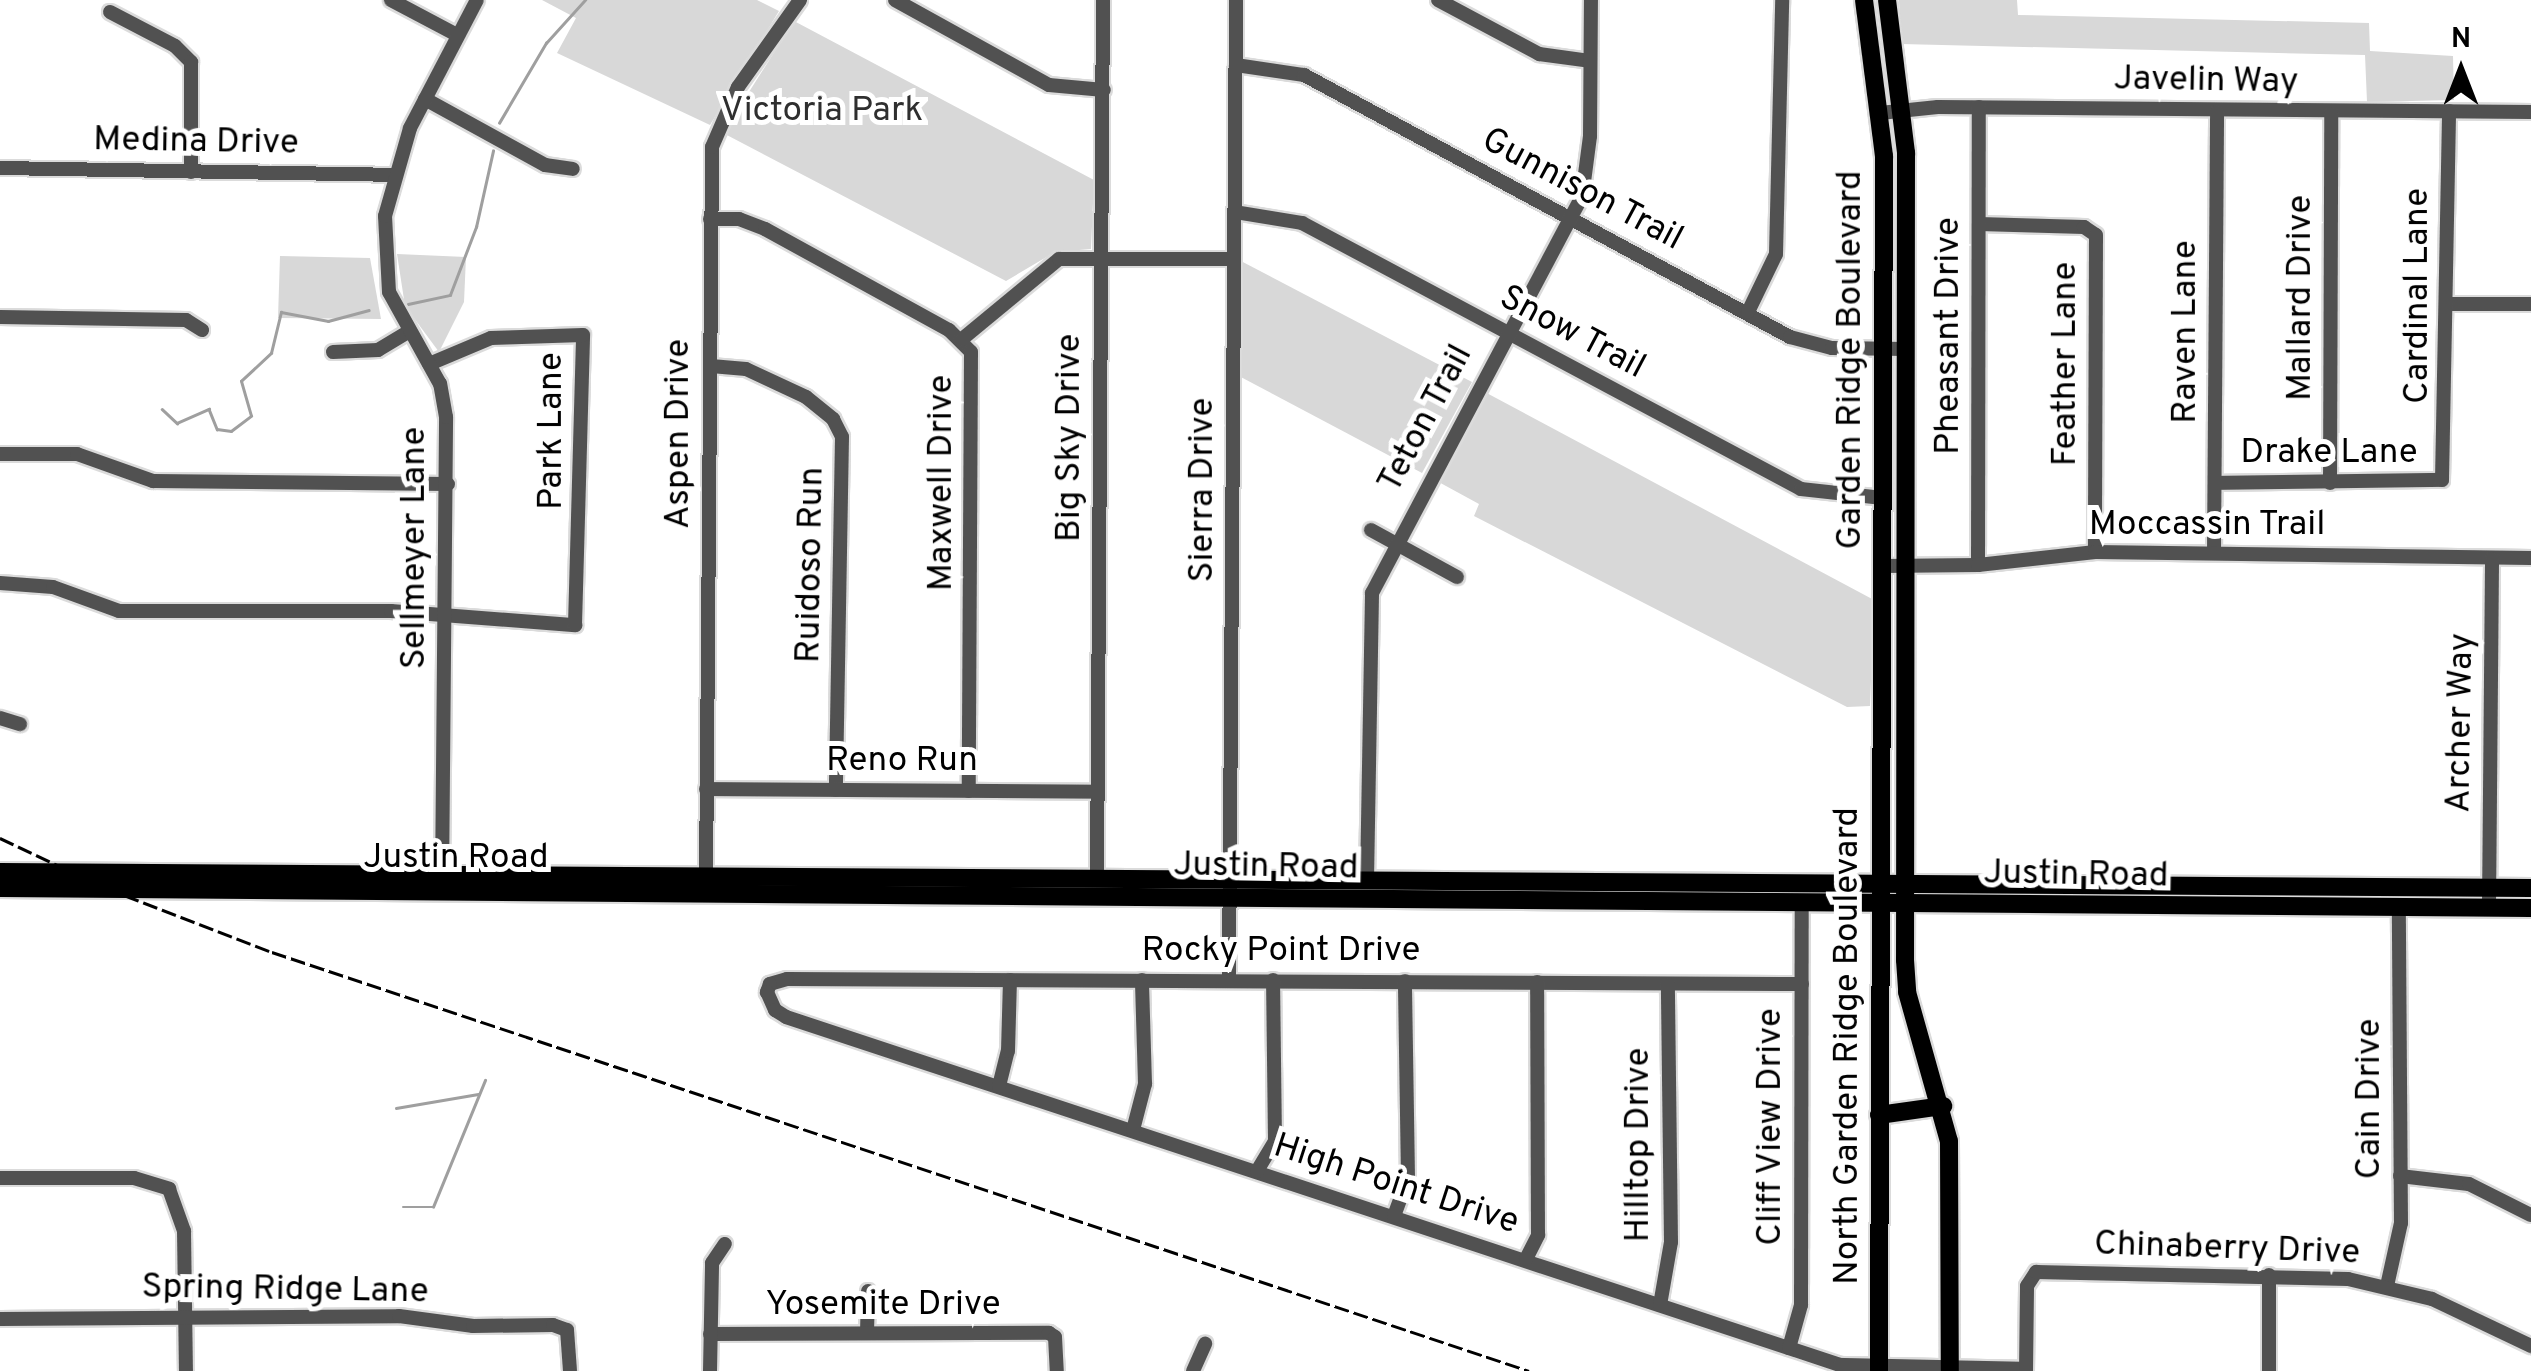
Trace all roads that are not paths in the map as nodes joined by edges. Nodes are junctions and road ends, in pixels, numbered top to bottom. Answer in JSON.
{"nodes":[{"id":1,"x":391,"y":0,"type":"edge"},
{"id":2,"x":477,"y":0,"type":"edge"},
{"id":3,"x":800,"y":0,"type":"edge"},
{"id":4,"x":895,"y":0,"type":"edge"},
{"id":5,"x":1103,"y":0,"type":"edge"},
{"id":6,"x":1236,"y":0,"type":"edge"},
{"id":7,"x":1438,"y":0,"type":"edge"},
{"id":8,"x":1591,"y":0,"type":"edge"},
{"id":9,"x":1782,"y":0,"type":"edge"},
{"id":10,"x":1864,"y":0,"type":"edge"},
{"id":11,"x":1887,"y":0,"type":"edge"},
{"id":12,"x":110,"y":12,"type":"dead end"},
{"id":13,"x":458,"y":36,"type":"junction"},
{"id":14,"x":1590,"y":60,"type":"junction"},
{"id":15,"x":1236,"y":65,"type":"junction"},
{"id":16,"x":1104,"y":90,"type":"junction"},
{"id":17,"x":425,"y":99,"type":"junction"},
{"id":18,"x":1979,"y":107,"type":"junction"},
{"id":19,"x":1902,"y":111,"type":"junction"},
{"id":20,"x":2449,"y":111,"type":"junction"},
{"id":21,"x":2218,"y":112,"type":"junction"},
{"id":22,"x":2531,"y":112,"type":"edge"},
{"id":23,"x":1880,"y":114,"type":"junction"},
{"id":24,"x":2331,"y":114,"type":"junction"},
{"id":25,"x":0,"y":168,"type":"edge"},
{"id":26,"x":573,"y":169,"type":"dead end"},
{"id":27,"x":191,"y":172,"type":"junction"},
{"id":28,"x":392,"y":175,"type":"junction"},
{"id":29,"x":1234,"y":212,"type":"junction"},
{"id":30,"x":1570,"y":218,"type":"junction"},
{"id":31,"x":710,"y":219,"type":"junction"},
{"id":32,"x":1980,"y":224,"type":"junction"},
{"id":33,"x":1101,"y":258,"type":"junction"},
{"id":34,"x":1234,"y":259,"type":"junction"},
{"id":35,"x":2448,"y":304,"type":"junction"},
{"id":36,"x":2531,"y":304,"type":"edge"},
{"id":37,"x":1748,"y":312,"type":"junction"},
{"id":38,"x":0,"y":317,"type":"edge"},
{"id":39,"x":202,"y":330,"type":"dead end"},
{"id":40,"x":406,"y":333,"type":"junction"},
{"id":41,"x":1507,"y":333,"type":"junction"},
{"id":42,"x":961,"y":340,"type":"junction"},
{"id":43,"x":1884,"y":349,"type":"junction"},
{"id":44,"x":1906,"y":350,"type":"junction"},
{"id":45,"x":333,"y":352,"type":"dead end"},
{"id":46,"x":429,"y":364,"type":"junction"},
{"id":47,"x":710,"y":366,"type":"junction"},
{"id":48,"x":0,"y":454,"type":"edge"},
{"id":49,"x":2442,"y":480,"type":"joint"},
{"id":50,"x":2215,"y":482,"type":"junction"},
{"id":51,"x":448,"y":484,"type":"junction"},
{"id":52,"x":2330,"y":484,"type":"junction"},
{"id":53,"x":1883,"y":498,"type":"junction"},
{"id":54,"x":1370,"y":530,"type":"dead end"},
{"id":55,"x":1394,"y":543,"type":"junction"},
{"id":56,"x":2095,"y":552,"type":"junction"},
{"id":57,"x":2214,"y":553,"type":"junction"},
{"id":58,"x":2492,"y":558,"type":"junction"},
{"id":59,"x":2531,"y":558,"type":"edge"},
{"id":60,"x":1883,"y":566,"type":"junction"},
{"id":61,"x":1905,"y":566,"type":"junction"},
{"id":62,"x":1978,"y":566,"type":"junction"},
{"id":63,"x":1457,"y":577,"type":"dead end"},
{"id":64,"x":0,"y":583,"type":"edge"},
{"id":65,"x":446,"y":614,"type":"junction"},
{"id":66,"x":1905,"y":663,"type":"junction"},
{"id":67,"x":1884,"y":669,"type":"junction"},
{"id":68,"x":0,"y":718,"type":"edge"},
{"id":69,"x":1884,"y":721,"type":"joint"},
{"id":70,"x":20,"y":724,"type":"dead end"},
{"id":71,"x":706,"y":789,"type":"junction"},
{"id":72,"x":836,"y":790,"type":"junction"},
{"id":73,"x":969,"y":791,"type":"junction"},
{"id":74,"x":1096,"y":792,"type":"junction"},
{"id":75,"x":1882,"y":824,"type":"junction"},
{"id":76,"x":0,"y":872,"type":"edge"},
{"id":77,"x":626,"y":875,"type":"junction"},
{"id":78,"x":1097,"y":877,"type":"junction"},
{"id":79,"x":1229,"y":880,"type":"junction"},
{"id":80,"x":1367,"y":880,"type":"junction"},
{"id":81,"x":1524,"y":880,"type":"junction"},
{"id":82,"x":442,"y":882,"type":"junction"},
{"id":83,"x":1842,"y":883,"type":"junction"},
{"id":84,"x":1881,"y":884,"type":"junction"},
{"id":85,"x":1904,"y":884,"type":"junction"},
{"id":86,"x":706,"y":885,"type":"junction"},
{"id":87,"x":0,"y":888,"type":"edge"},
{"id":88,"x":2122,"y":888,"type":"junction"},
{"id":89,"x":2311,"y":888,"type":"junction"},
{"id":90,"x":2488,"y":888,"type":"junction"},
{"id":91,"x":2531,"y":888,"type":"edge"},
{"id":92,"x":554,"y":892,"type":"junction"},
{"id":93,"x":1229,"y":900,"type":"junction"},
{"id":94,"x":1524,"y":901,"type":"junction"},
{"id":95,"x":1802,"y":904,"type":"junction"},
{"id":96,"x":1881,"y":905,"type":"junction"},
{"id":97,"x":1904,"y":905,"type":"junction"},
{"id":98,"x":2488,"y":908,"type":"junction"},
{"id":99,"x":2531,"y":908,"type":"edge"},
{"id":100,"x":2398,"y":909,"type":"junction"},
{"id":101,"x":2125,"y":910,"type":"junction"},
{"id":102,"x":2311,"y":910,"type":"junction"},
{"id":103,"x":1010,"y":980,"type":"junction"},
{"id":104,"x":1142,"y":980,"type":"junction"},
{"id":105,"x":1229,"y":980,"type":"junction"},
{"id":106,"x":1273,"y":980,"type":"junction"},
{"id":107,"x":1405,"y":981,"type":"junction"},
{"id":108,"x":1537,"y":982,"type":"junction"},
{"id":109,"x":1668,"y":984,"type":"junction"},
{"id":110,"x":1802,"y":984,"type":"junction"},
{"id":111,"x":767,"y":992,"type":"joint"},
{"id":112,"x":999,"y":1086,"type":"junction"},
{"id":113,"x":1943,"y":1106,"type":"junction"},
{"id":114,"x":1879,"y":1115,"type":"junction"},
{"id":115,"x":1134,"y":1130,"type":"junction"},
{"id":116,"x":1256,"y":1170,"type":"junction"},
{"id":117,"x":2400,"y":1176,"type":"junction"},
{"id":118,"x":0,"y":1178,"type":"edge"},
{"id":119,"x":2531,"y":1215,"type":"edge"},
{"id":120,"x":1394,"y":1216,"type":"junction"},
{"id":121,"x":726,"y":1244,"type":"dead end"},
{"id":122,"x":1526,"y":1260,"type":"junction"},
{"id":123,"x":2268,"y":1275,"type":"junction"},
{"id":124,"x":2386,"y":1286,"type":"junction"},
{"id":125,"x":868,"y":1292,"type":"dead end"},
{"id":126,"x":1660,"y":1305,"type":"junction"},
{"id":127,"x":186,"y":1318,"type":"junction"},
{"id":128,"x":0,"y":1319,"type":"edge"},
{"id":129,"x":710,"y":1334,"type":"junction"},
{"id":130,"x":867,"y":1334,"type":"junction"},
{"id":131,"x":1205,"y":1344,"type":"dead end"},
{"id":132,"x":2531,"y":1346,"type":"edge"},
{"id":133,"x":1790,"y":1348,"type":"junction"},
{"id":134,"x":1879,"y":1369,"type":"edge"},
{"id":135,"x":1950,"y":1369,"type":"edge"},
{"id":136,"x":2026,"y":1370,"type":"edge"},
{"id":137,"x":186,"y":1371,"type":"edge"},
{"id":138,"x":570,"y":1371,"type":"edge"},
{"id":139,"x":710,"y":1371,"type":"edge"},
{"id":140,"x":1057,"y":1371,"type":"edge"},
{"id":141,"x":1194,"y":1371,"type":"edge"},
{"id":142,"x":2269,"y":1371,"type":"edge"}],
"edges":[{"from":1,"to":13,"type":"street"},
{"from":2,"to":13,"type":"street","name":"Sellmeyer Lane"},
{"from":3,"to":31,"type":"street","name":"Aspen Drive"},
{"from":4,"to":16,"type":"street"},
{"from":5,"to":16,"type":"street","name":"Big Sky Drive"},
{"from":6,"to":15,"type":"street","name":"Sierra Drive"},
{"from":7,"to":14,"type":"street"},
{"from":8,"to":14,"type":"street","name":"Teton Trail"},
{"from":9,"to":37,"type":"street"},
{"from":10,"to":23,"type":"main road","name":"Garden Ridge Boulevard"},
{"from":11,"to":19,"type":"main road"},
{"from":12,"to":27,"type":"street"},
{"from":13,"to":17,"type":"street","name":"Sellmeyer Lane"},
{"from":14,"to":30,"type":"street","name":"Teton Trail"},
{"from":15,"to":29,"type":"street","name":"Sierra Drive"},
{"from":15,"to":30,"type":"street","name":"Gunnison Trail"},
{"from":16,"to":33,"type":"street","name":"Big Sky Drive"},
{"from":17,"to":26,"type":"street"},
{"from":17,"to":28,"type":"street","name":"Sellmeyer Lane"},
{"from":18,"to":19,"type":"street","name":"Javelin Way"},
{"from":18,"to":21,"type":"street","name":"Javelin Way"},
{"from":18,"to":32,"type":"street","name":"Pheasant Drive"},
{"from":19,"to":23,"type":"street","name":"Javelin Way"},
{"from":19,"to":44,"type":"main road"},
{"from":20,"to":22,"type":"street","name":"Javelin Way"},
{"from":20,"to":24,"type":"street","name":"Javelin Way"},
{"from":20,"to":35,"type":"street","name":"Cardinal Lane"},
{"from":21,"to":24,"type":"street","name":"Javelin Way"},
{"from":21,"to":50,"type":"street","name":"Raven Lane"},
{"from":23,"to":43,"type":"main road","name":"Garden Ridge Boulevard"},
{"from":24,"to":52,"type":"street","name":"Mallard Drive"},
{"from":25,"to":27,"type":"street","name":"Medina Drive"},
{"from":27,"to":28,"type":"street","name":"Medina Drive"},
{"from":28,"to":40,"type":"street","name":"Sellmeyer Lane"},
{"from":29,"to":34,"type":"street","name":"Sierra Drive"},
{"from":29,"to":41,"type":"street","name":"Snow Trail"},
{"from":30,"to":37,"type":"street","name":"Gunnison Trail"},
{"from":30,"to":41,"type":"street","name":"Teton Trail"},
{"from":31,"to":42,"type":"street","name":"Maxwell Drive"},
{"from":31,"to":47,"type":"street","name":"Aspen Drive"},
{"from":32,"to":56,"type":"street","name":"Feather Lane"},
{"from":32,"to":62,"type":"street","name":"Pheasant Drive"},
{"from":33,"to":34,"type":"street"},
{"from":33,"to":42,"type":"street"},
{"from":33,"to":74,"type":"street","name":"Big Sky Drive"},
{"from":34,"to":79,"type":"street","name":"Sierra Drive"},
{"from":35,"to":36,"type":"street"},
{"from":35,"to":49,"type":"street","name":"Cardinal Lane"},
{"from":37,"to":43,"type":"street","name":"Gunnison Trail"},
{"from":38,"to":39,"type":"street"},
{"from":40,"to":45,"type":"street"},
{"from":40,"to":46,"type":"street","name":"Sellmeyer Lane"},
{"from":41,"to":53,"type":"street","name":"Snow Trail"},
{"from":41,"to":55,"type":"street","name":"Teton Trail"},
{"from":42,"to":73,"type":"street","name":"Maxwell Drive"},
{"from":43,"to":44,"type":"street","name":"Gunnison Trail"},
{"from":43,"to":53,"type":"main road","name":"Garden Ridge Boulevard"},
{"from":44,"to":61,"type":"main road"},
{"from":46,"to":51,"type":"street","name":"Sellmeyer Lane"},
{"from":46,"to":65,"type":"street","name":"Park Lane"},
{"from":47,"to":71,"type":"street","name":"Aspen Drive"},
{"from":47,"to":72,"type":"street","name":"Ruidoso Run"},
{"from":48,"to":51,"type":"street"},
{"from":49,"to":52,"type":"street","name":"Drake Lane"},
{"from":50,"to":52,"type":"street","name":"Drake Lane"},
{"from":50,"to":57,"type":"street","name":"Raven Lane"},
{"from":51,"to":65,"type":"street","name":"Sellmeyer Lane"},
{"from":53,"to":60,"type":"main road","name":"Garden Ridge Boulevard"},
{"from":54,"to":55,"type":"street"},
{"from":55,"to":63,"type":"street"},
{"from":55,"to":80,"type":"street","name":"Teton Trail"},
{"from":56,"to":57,"type":"street","name":"Moccassin Trail"},
{"from":56,"to":62,"type":"street","name":"Moccassin Trail"},
{"from":57,"to":58,"type":"street","name":"Moccassin Trail"},
{"from":58,"to":59,"type":"street","name":"Moccassin Trail"},
{"from":58,"to":90,"type":"street","name":"Archer Way"},
{"from":60,"to":61,"type":"street","name":"Moccassin Trail"},
{"from":60,"to":67,"type":"main road","name":"Garden Ridge Boulevard"},
{"from":61,"to":62,"type":"street","name":"Moccassin Trail"},
{"from":61,"to":66,"type":"main road"},
{"from":64,"to":65,"type":"street"},
{"from":65,"to":82,"type":"street","name":"Sellmeyer Lane"},
{"from":66,"to":67,"type":"main road"},
{"from":66,"to":85,"type":"main road"},
{"from":67,"to":69,"type":"main road","name":"Garden Ridge Boulevard"},
{"from":68,"to":70,"type":"street"},
{"from":69,"to":75,"type":"main road","name":"North Garden Ridge Boulevard"},
{"from":71,"to":72,"type":"street","name":"Reno Run"},
{"from":71,"to":86,"type":"street","name":"Aspen Drive"},
{"from":72,"to":73,"type":"street","name":"Reno Run"},
{"from":73,"to":74,"type":"street","name":"Reno Run"},
{"from":74,"to":78,"type":"street","name":"Big Sky Drive"},
{"from":75,"to":83,"type":"main road"},
{"from":75,"to":84,"type":"main road","name":"North Garden Ridge Boulevard"},
{"from":76,"to":82,"type":"main road","name":"Justin Road"},
{"from":77,"to":82,"type":"main road","name":"Justin Road"},
{"from":77,"to":86,"type":"main road","name":"Justin Road"},
{"from":77,"to":92,"type":"main road"},
{"from":78,"to":79,"type":"main road","name":"Justin Road"},
{"from":78,"to":86,"type":"main road","name":"Justin Road"},
{"from":79,"to":80,"type":"main road","name":"Justin Road"},
{"from":79,"to":93,"type":"street","name":"Sierra Drive"},
{"from":80,"to":81,"type":"main road","name":"Justin Road"},
{"from":81,"to":83,"type":"main road","name":"Justin Road"},
{"from":81,"to":94,"type":"main road"},
{"from":82,"to":87,"type":"main road","name":"Justin Road"},
{"from":82,"to":92,"type":"main road","name":"Justin Road"},
{"from":83,"to":84,"type":"main road","name":"Justin Road"},
{"from":84,"to":85,"type":"main road","name":"Justin Road"},
{"from":84,"to":96,"type":"main road","name":"North Garden Ridge Boulevard"},
{"from":85,"to":88,"type":"main road","name":"Justin Road"},
{"from":85,"to":97,"type":"main road"},
{"from":86,"to":92,"type":"main road","name":"Justin Road"},
{"from":86,"to":93,"type":"main road","name":"Justin Road"},
{"from":88,"to":89,"type":"main road","name":"Justin Road"},
{"from":88,"to":101,"type":"main road"},
{"from":89,"to":90,"type":"main road","name":"Justin Road"},
{"from":89,"to":102,"type":"main road"},
{"from":90,"to":91,"type":"main road","name":"Justin Road"},
{"from":90,"to":98,"type":"street","name":"Archer Way"},
{"from":93,"to":94,"type":"main road","name":"Justin Road"},
{"from":93,"to":105,"type":"street","name":"Sierra Drive"},
{"from":94,"to":95,"type":"main road","name":"Justin Road"},
{"from":95,"to":96,"type":"main road","name":"Justin Road"},
{"from":95,"to":110,"type":"street","name":"Cliff View Drive"},
{"from":96,"to":97,"type":"main road","name":"Justin Road"},
{"from":96,"to":114,"type":"main road","name":"North Garden Ridge Boulevard"},
{"from":97,"to":101,"type":"main road","name":"Justin Road"},
{"from":97,"to":113,"type":"main road"},
{"from":98,"to":99,"type":"main road","name":"Justin Road"},
{"from":98,"to":100,"type":"main road","name":"Justin Road"},
{"from":100,"to":102,"type":"main road","name":"Justin Road"},
{"from":100,"to":117,"type":"street","name":"Cain Drive"},
{"from":101,"to":102,"type":"main road","name":"Justin Road"},
{"from":103,"to":104,"type":"street","name":"Rocky Point Drive"},
{"from":103,"to":111,"type":"street","name":"Rocky Point Drive"},
{"from":103,"to":112,"type":"street"},
{"from":104,"to":105,"type":"street","name":"Rocky Point Drive"},
{"from":104,"to":115,"type":"street"},
{"from":105,"to":106,"type":"street","name":"Rocky Point Drive"},
{"from":106,"to":107,"type":"street","name":"Rocky Point Drive"},
{"from":106,"to":116,"type":"street"},
{"from":107,"to":108,"type":"street","name":"Rocky Point Drive"},
{"from":107,"to":120,"type":"street"},
{"from":108,"to":109,"type":"street","name":"Rocky Point Drive"},
{"from":108,"to":122,"type":"street"},
{"from":109,"to":110,"type":"street","name":"Rocky Point Drive"},
{"from":109,"to":126,"type":"street","name":"Hilltop Drive"},
{"from":110,"to":133,"type":"street","name":"Cliff View Drive"},
{"from":111,"to":112,"type":"street","name":"High Point Drive"},
{"from":112,"to":115,"type":"street","name":"High Point Drive"},
{"from":113,"to":114,"type":"main road"},
{"from":113,"to":135,"type":"main road"},
{"from":114,"to":134,"type":"main road","name":"North Garden Ridge Boulevard"},
{"from":115,"to":116,"type":"street","name":"High Point Drive"},
{"from":116,"to":120,"type":"street","name":"High Point Drive"},
{"from":117,"to":119,"type":"street"},
{"from":117,"to":124,"type":"street","name":"Cain Drive"},
{"from":118,"to":127,"type":"street"},
{"from":120,"to":122,"type":"street","name":"High Point Drive"},
{"from":121,"to":129,"type":"street"},
{"from":122,"to":126,"type":"street","name":"High Point Drive"},
{"from":123,"to":124,"type":"street","name":"Chinaberry Drive"},
{"from":123,"to":136,"type":"street","name":"Chinaberry Drive"},
{"from":123,"to":142,"type":"street"},
{"from":124,"to":132,"type":"street","name":"Chinaberry Drive"},
{"from":125,"to":130,"type":"street"},
{"from":126,"to":133,"type":"street","name":"High Point Drive"},
{"from":127,"to":128,"type":"street","name":"Spring Ridge Lane"},
{"from":127,"to":137,"type":"street"},
{"from":127,"to":138,"type":"street","name":"Spring Ridge Lane"},
{"from":129,"to":130,"type":"street","name":"Yosemite Drive"},
{"from":129,"to":139,"type":"street"},
{"from":130,"to":140,"type":"street","name":"Yosemite Drive"},
{"from":131,"to":141,"type":"street"},
{"from":133,"to":134,"type":"street","name":"High Point Drive"},
{"from":134,"to":135,"type":"street","name":"High Point Drive"},
{"from":135,"to":136,"type":"street","name":"High Point Drive"}]}
